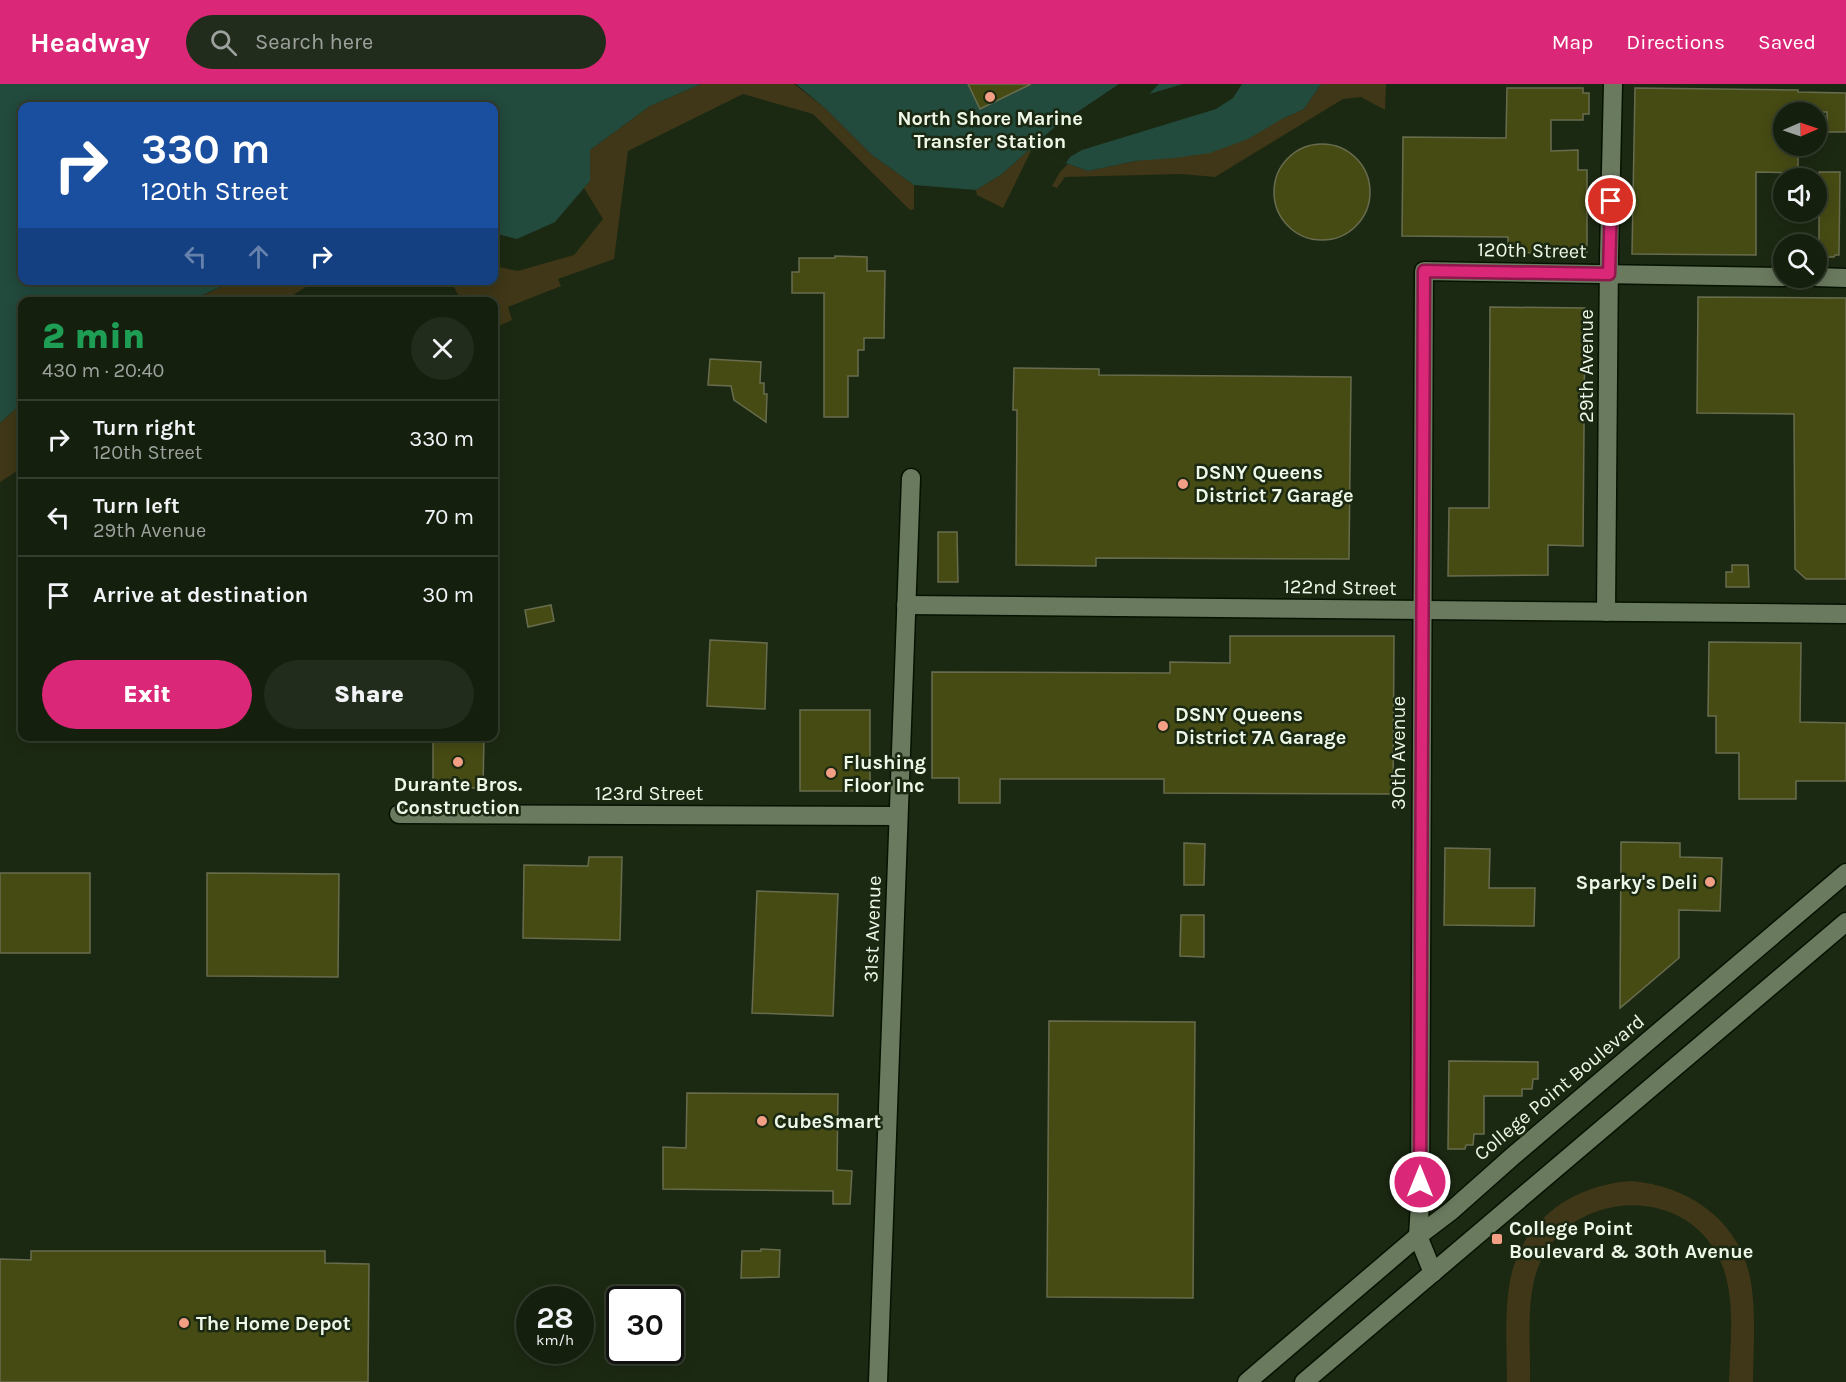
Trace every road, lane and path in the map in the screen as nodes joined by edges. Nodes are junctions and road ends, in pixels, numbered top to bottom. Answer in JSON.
{"nodes":[{"id":1,"x":1613,"y":84,"type":"edge"},
{"id":2,"x":1424,"y":271,"type":"joint"},
{"id":3,"x":1609,"y":274,"type":"junction"},
{"id":4,"x":1773,"y":277,"type":"edge"},
{"id":5,"x":1827,"y":278,"type":"edge"},
{"id":6,"x":1846,"y":278,"type":"edge"},
{"id":7,"x":911,"y":478,"type":"dead end"},
{"id":8,"x":906,"y":605,"type":"junction"},
{"id":9,"x":1422,"y":610,"type":"junction"},
{"id":10,"x":1606,"y":612,"type":"junction"},
{"id":11,"x":1846,"y":614,"type":"edge"},
{"id":12,"x":399,"y":814,"type":"dead end"},
{"id":13,"x":898,"y":816,"type":"junction"},
{"id":14,"x":1846,"y":873,"type":"edge"},
{"id":15,"x":1846,"y":922,"type":"edge"},
{"id":16,"x":1418,"y":1236,"type":"junction"},
{"id":17,"x":1433,"y":1273,"type":"junction"},
{"id":18,"x":878,"y":1382,"type":"edge"},
{"id":19,"x":1247,"y":1382,"type":"edge"},
{"id":20,"x":1304,"y":1382,"type":"edge"}],
"edges":[{"from":1,"to":3,"type":"street","name":"29th Avenue"},
{"from":2,"to":3,"type":"street","name":"120th Street"},
{"from":2,"to":9,"type":"street","name":"30th Avenue"},
{"from":3,"to":4,"type":"street","name":"120th Street"},
{"from":3,"to":10,"type":"street","name":"29th Avenue"},
{"from":5,"to":6,"type":"street"},
{"from":7,"to":8,"type":"street","name":"31st Avenue"},
{"from":8,"to":9,"type":"street","name":"122nd Street"},
{"from":8,"to":13,"type":"street","name":"31st Avenue"},
{"from":9,"to":10,"type":"street","name":"122nd Street"},
{"from":9,"to":16,"type":"street","name":"30th Avenue"},
{"from":10,"to":11,"type":"street","name":"122nd Street"},
{"from":12,"to":13,"type":"street","name":"123rd Street"},
{"from":13,"to":18,"type":"street","name":"31st Avenue"},
{"from":14,"to":16,"type":"street","name":"College Point Boulevard"},
{"from":15,"to":17,"type":"street"},
{"from":16,"to":17,"type":"street"},
{"from":16,"to":19,"type":"street","name":"College Point Boulevard"},
{"from":17,"to":20,"type":"street"}]}
